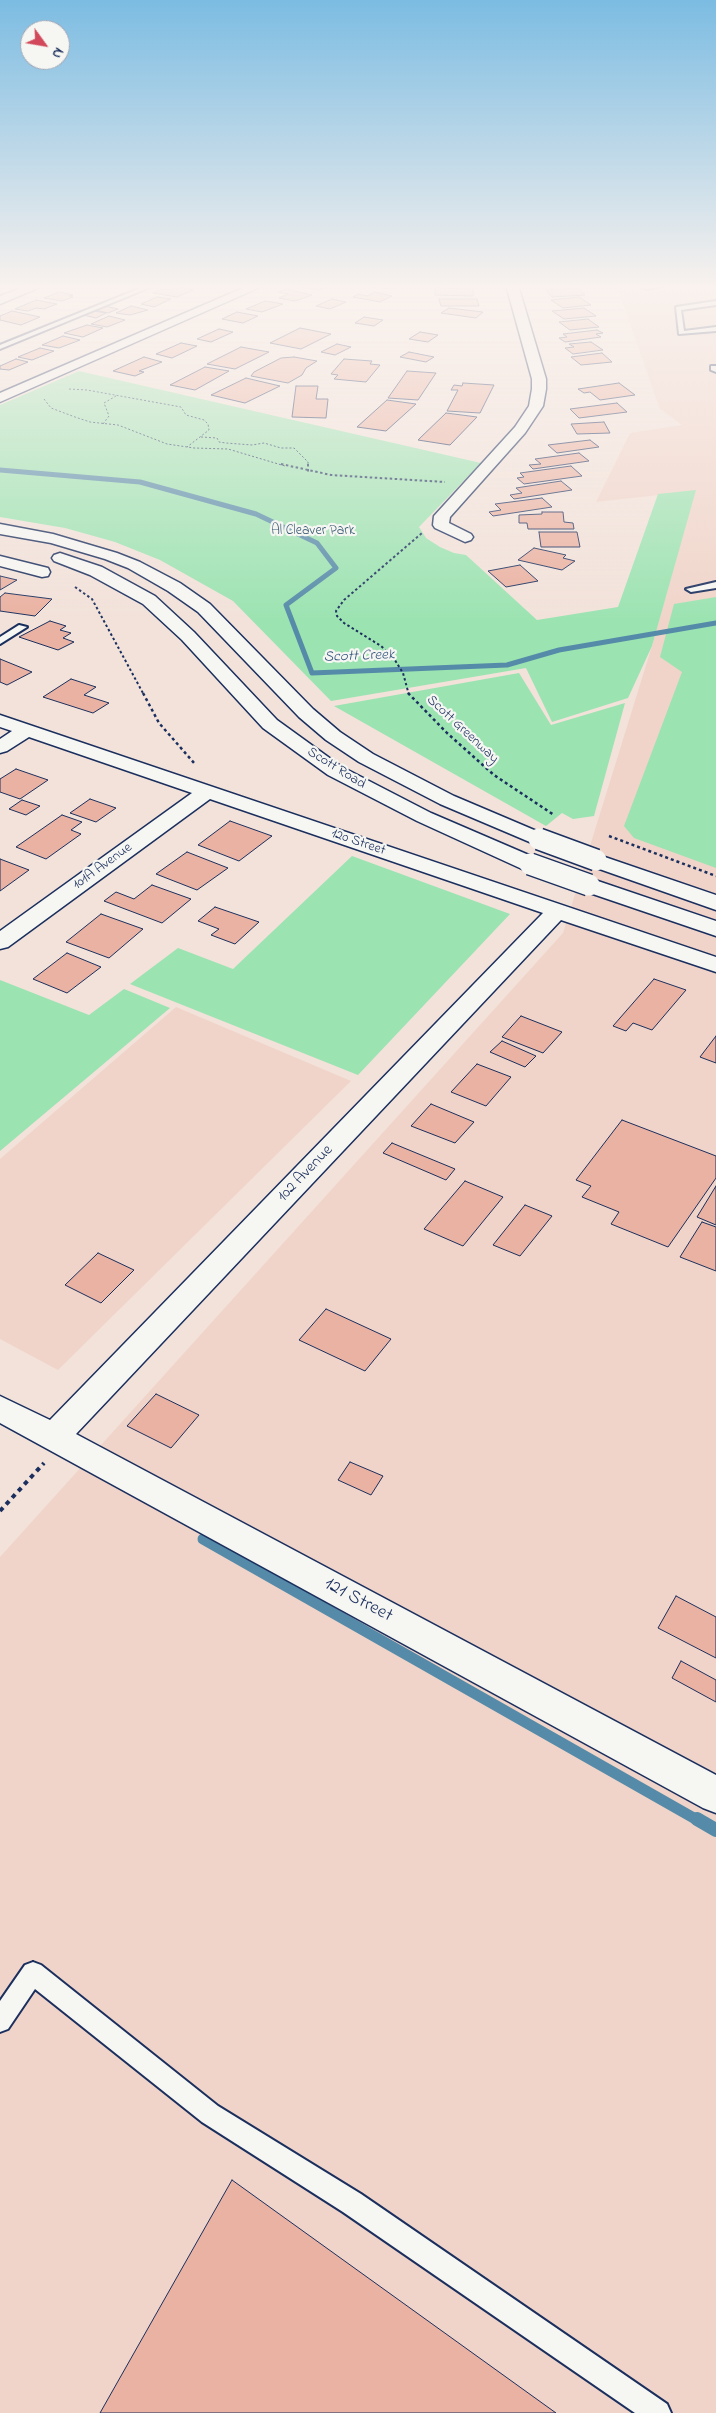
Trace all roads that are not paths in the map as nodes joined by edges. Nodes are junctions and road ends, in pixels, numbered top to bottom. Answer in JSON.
{"nodes":[{"id":1,"x":537,"y":398,"type":"edge"},
{"id":2,"x":0,"y":529,"type":"edge"},
{"id":3,"x":465,"y":537,"type":"dead end"},
{"id":4,"x":0,"y":544,"type":"edge"},
{"id":5,"x":0,"y":562,"type":"edge"},
{"id":6,"x":42,"y":572,"type":"road end"},
{"id":7,"x":716,"y":585,"type":"edge"},
{"id":8,"x":692,"y":589,"type":"dead end"},
{"id":9,"x":22,"y":627,"type":"dead end"},
{"id":10,"x":0,"y":641,"type":"edge"},
{"id":11,"x":0,"y":721,"type":"edge"},
{"id":12,"x":27,"y":730,"type":"junction"},
{"id":13,"x":0,"y":747,"type":"edge"},
{"id":14,"x":207,"y":792,"type":"junction"},
{"id":15,"x":716,"y":903,"type":"edge"},
{"id":16,"x":556,"y":911,"type":"junction"},
{"id":17,"x":716,"y":930,"type":"edge"},
{"id":18,"x":0,"y":942,"type":"edge"},
{"id":19,"x":716,"y":965,"type":"edge"},
{"id":20,"x":0,"y":1408,"type":"edge"},
{"id":21,"x":49,"y":1450,"type":"junction"},
{"id":22,"x":716,"y":1795,"type":"edge"},
{"id":23,"x":0,"y":2021,"type":"edge"},
{"id":24,"x":658,"y":2413,"type":"edge"}],
"edges":[{"from":1,"to":3,"type":"street"},
{"from":2,"to":15,"type":"street","name":"Scott Road","bridge":true},
{"from":4,"to":17,"type":"street","name":"Scott Road","bridge":true},
{"from":5,"to":6,"type":"street"},
{"from":7,"to":8,"type":"lane"},
{"from":9,"to":10,"type":"lane"},
{"from":11,"to":12,"type":"street","name":"120 Street"},
{"from":12,"to":13,"type":"street"},
{"from":12,"to":14,"type":"street","name":"120 Street"},
{"from":14,"to":16,"type":"street","name":"120 Street"},
{"from":14,"to":18,"type":"street","name":"101A Avenue"},
{"from":16,"to":19,"type":"street","name":"120 Street"},
{"from":16,"to":21,"type":"street","name":"102 Avenue"},
{"from":20,"to":21,"type":"street","name":"121 Street"},
{"from":21,"to":22,"type":"street","name":"121 Street"},
{"from":23,"to":24,"type":"lane"}]}
